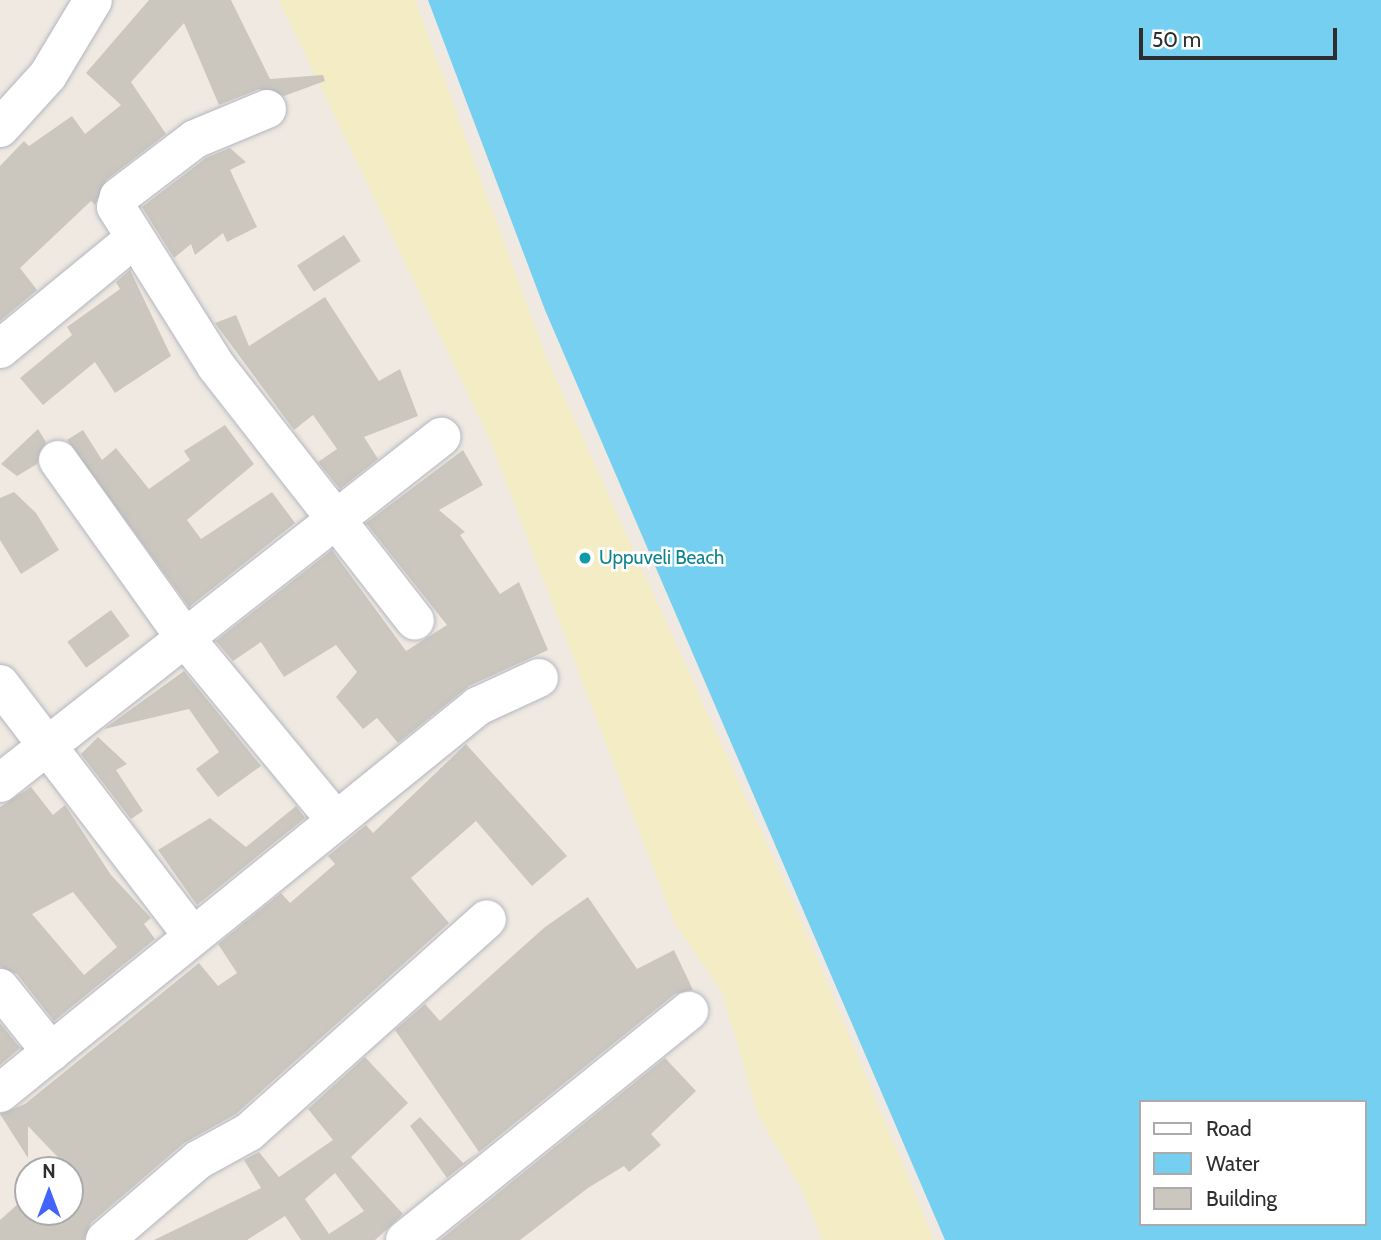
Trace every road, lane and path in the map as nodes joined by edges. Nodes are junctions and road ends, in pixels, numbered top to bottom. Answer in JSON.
{"nodes":[{"id":1,"x":93,"y":0,"type":"edge"},
{"id":2,"x":267,"y":109,"type":"dead end"},
{"id":3,"x":0,"y":128,"type":"edge"},
{"id":4,"x":134,"y":239,"type":"junction"},
{"id":5,"x":0,"y":349,"type":"edge"},
{"id":6,"x":441,"y":436,"type":"dead end"},
{"id":7,"x":58,"y":460,"type":"dead end"},
{"id":8,"x":334,"y":521,"type":"junction"},
{"id":9,"x":415,"y":621,"type":"dead end"},
{"id":10,"x":184,"y":638,"type":"junction"},
{"id":11,"x":539,"y":678,"type":"dead end"},
{"id":12,"x":0,"y":684,"type":"edge"},
{"id":13,"x":47,"y":746,"type":"junction"},
{"id":14,"x":0,"y":783,"type":"edge"},
{"id":15,"x":334,"y":818,"type":"junction"},
{"id":16,"x":487,"y":919,"type":"dead end"},
{"id":17,"x":193,"y":936,"type":"junction"},
{"id":18,"x":0,"y":988,"type":"edge"},
{"id":19,"x":689,"y":1011,"type":"dead end"},
{"id":20,"x":51,"y":1052,"type":"junction"},
{"id":21,"x":0,"y":1093,"type":"edge"},
{"id":22,"x":105,"y":1240,"type":"edge"},
{"id":23,"x":405,"y":1240,"type":"edge"}],
"edges":[{"from":1,"to":3,"type":"street"},
{"from":2,"to":4,"type":"street"},
{"from":4,"to":5,"type":"street"},
{"from":4,"to":8,"type":"street"},
{"from":6,"to":8,"type":"street"},
{"from":7,"to":10,"type":"street"},
{"from":8,"to":9,"type":"street"},
{"from":8,"to":10,"type":"street"},
{"from":10,"to":13,"type":"street"},
{"from":10,"to":15,"type":"street"},
{"from":11,"to":15,"type":"street"},
{"from":12,"to":13,"type":"street"},
{"from":13,"to":14,"type":"street"},
{"from":13,"to":17,"type":"street"},
{"from":15,"to":17,"type":"street"},
{"from":16,"to":22,"type":"street"},
{"from":17,"to":20,"type":"street"},
{"from":18,"to":20,"type":"street"},
{"from":19,"to":23,"type":"street"},
{"from":20,"to":21,"type":"street"}]}
